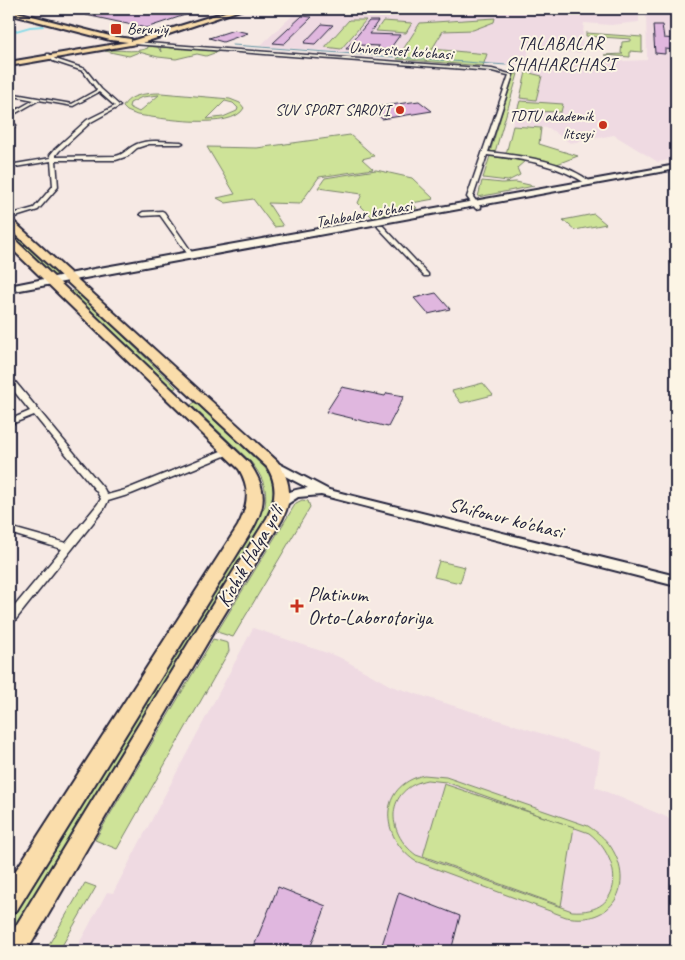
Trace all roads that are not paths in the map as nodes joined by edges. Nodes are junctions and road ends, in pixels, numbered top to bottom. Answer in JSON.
{"nodes":[{"id":1,"x":234,"y":9,"type":"edge"},
{"id":2,"x":240,"y":9,"type":"edge"},
{"id":3,"x":9,"y":14,"type":"edge"},
{"id":4,"x":159,"y":35,"type":"junction"},
{"id":5,"x":114,"y":38,"type":"junction"},
{"id":6,"x":104,"y":39,"type":"junction"},
{"id":7,"x":142,"y":41,"type":"junction"},
{"id":8,"x":125,"y":42,"type":"junction"},
{"id":9,"x":134,"y":42,"type":"junction"},
{"id":10,"x":168,"y":43,"type":"junction"},
{"id":11,"x":100,"y":47,"type":"junction"},
{"id":12,"x":207,"y":48,"type":"junction"},
{"id":13,"x":49,"y":56,"type":"junction"},
{"id":14,"x":9,"y":63,"type":"edge"},
{"id":15,"x":99,"y":90,"type":"junction"},
{"id":16,"x":9,"y":94,"type":"edge"},
{"id":17,"x":37,"y":100,"type":"junction"},
{"id":18,"x":9,"y":116,"type":"edge"},
{"id":19,"x":181,"y":143,"type":"dead end"},
{"id":20,"x":486,"y":153,"type":"junction"},
{"id":21,"x":54,"y":159,"type":"junction"},
{"id":22,"x":9,"y":166,"type":"edge"},
{"id":23,"x":676,"y":167,"type":"edge"},
{"id":24,"x":676,"y":172,"type":"edge"},
{"id":25,"x":658,"y":173,"type":"junction"},
{"id":26,"x":589,"y":183,"type":"junction"},
{"id":27,"x":476,"y":206,"type":"junction"},
{"id":28,"x":143,"y":214,"type":"dead end"},
{"id":29,"x":9,"y":217,"type":"edge"},
{"id":30,"x":9,"y":223,"type":"edge"},
{"id":31,"x":380,"y":226,"type":"junction"},
{"id":32,"x":294,"y":239,"type":"junction"},
{"id":33,"x":9,"y":240,"type":"edge"},
{"id":34,"x":192,"y":258,"type":"junction"},
{"id":35,"x":426,"y":275,"type":"dead end"},
{"id":36,"x":70,"y":279,"type":"junction"},
{"id":37,"x":54,"y":282,"type":"junction"},
{"id":38,"x":9,"y":289,"type":"edge"},
{"id":39,"x":9,"y":294,"type":"edge"},
{"id":40,"x":9,"y":380,"type":"edge"},
{"id":41,"x":194,"y":394,"type":"junction"},
{"id":42,"x":177,"y":401,"type":"junction"},
{"id":43,"x":36,"y":412,"type":"junction"},
{"id":44,"x":9,"y":423,"type":"edge"},
{"id":45,"x":229,"y":450,"type":"junction"},
{"id":46,"x":272,"y":464,"type":"junction"},
{"id":47,"x":326,"y":493,"type":"junction"},
{"id":48,"x":105,"y":499,"type":"junction"},
{"id":49,"x":282,"y":502,"type":"junction"},
{"id":50,"x":9,"y":530,"type":"edge"},
{"id":51,"x":68,"y":547,"type":"junction"},
{"id":52,"x":676,"y":581,"type":"edge"},
{"id":53,"x":9,"y":620,"type":"edge"},
{"id":54,"x":9,"y":902,"type":"edge"},
{"id":55,"x":14,"y":951,"type":"edge"}],
"edges":[{"from":1,"to":4,"type":"main road"},
{"from":2,"to":4,"type":"main road"},
{"from":3,"to":5,"type":"main road"},
{"from":3,"to":6,"type":"main road"},
{"from":4,"to":5,"type":"main road"},
{"from":4,"to":7,"type":"main road"},
{"from":4,"to":9,"type":"main road"},
{"from":4,"to":10,"type":"street"},
{"from":5,"to":9,"type":"main road"},
{"from":6,"to":8,"type":"main road"},
{"from":6,"to":11,"type":"main road"},
{"from":7,"to":9,"type":"main road"},
{"from":7,"to":10,"type":"street","name":"Universitet ko'chasi"},
{"from":8,"to":9,"type":"main road"},
{"from":8,"to":11,"type":"main road"},
{"from":9,"to":12,"type":"street","name":"Universitet ko'chasi"},
{"from":9,"to":13,"type":"main road"},
{"from":10,"to":12,"type":"street","name":"Universitet ko'chasi"},
{"from":11,"to":13,"type":"main road"},
{"from":12,"to":20,"type":"street","name":"Universitet ko'chasi"},
{"from":13,"to":14,"type":"main road"},
{"from":13,"to":15,"type":"street"},
{"from":15,"to":17,"type":"street"},
{"from":15,"to":21,"type":"street"},
{"from":16,"to":17,"type":"street"},
{"from":17,"to":18,"type":"street"},
{"from":19,"to":21,"type":"street"},
{"from":20,"to":26,"type":"street"},
{"from":20,"to":27,"type":"street","name":"Universitet ko'chasi"},
{"from":21,"to":22,"type":"street"},
{"from":21,"to":29,"type":"street"},
{"from":23,"to":25,"type":"main road","name":"Talabalar ko'chasi"},
{"from":24,"to":25,"type":"main road","name":"Talabalar ko'chasi"},
{"from":25,"to":26,"type":"main road","name":"Talabalar ko'chasi"},
{"from":25,"to":27,"type":"main road","name":"Talabalar ko'chasi"},
{"from":26,"to":27,"type":"main road","name":"Talabalar ko'chasi"},
{"from":27,"to":31,"type":"main road","name":"Talabalar ko'chasi"},
{"from":27,"to":32,"type":"main road","name":"Talabalar ko'chasi"},
{"from":28,"to":34,"type":"street"},
{"from":30,"to":36,"type":"highway","name":"Kichik Halqa yo'li"},
{"from":31,"to":32,"type":"main road","name":"Talabalar ko'chasi"},
{"from":31,"to":35,"type":"street"},
{"from":32,"to":34,"type":"main road","name":"Talabalar ko'chasi"},
{"from":33,"to":37,"type":"highway","name":"Kichik Halqa yo'li"},
{"from":34,"to":36,"type":"main road","name":"Talabalar ko'chasi"},
{"from":36,"to":37,"type":"main road","name":"Talabalar ko'chasi"},
{"from":36,"to":41,"type":"highway","name":"Kichik Halqa yo'li"},
{"from":37,"to":38,"type":"main road"},
{"from":37,"to":39,"type":"main road"},
{"from":37,"to":42,"type":"highway","name":"Kichik Halqa yo'li"},
{"from":40,"to":43,"type":"street"},
{"from":41,"to":42,"type":"highway"},
{"from":41,"to":46,"type":"highway","name":"Kichik Halqa yo'li"},
{"from":42,"to":45,"type":"highway","name":"Kichik Halqa yo'li"},
{"from":43,"to":44,"type":"street"},
{"from":43,"to":48,"type":"street"},
{"from":45,"to":48,"type":"street"},
{"from":45,"to":54,"type":"highway","name":"Kichik Halqa yo'li"},
{"from":46,"to":47,"type":"street","name":"Shifonur ko'chasi"},
{"from":46,"to":49,"type":"highway","name":"Kichik Halqa yo'li"},
{"from":47,"to":49,"type":"street","name":"Shifonur ko'chasi"},
{"from":47,"to":52,"type":"street","name":"Shifonur ko'chasi"},
{"from":48,"to":51,"type":"street"},
{"from":49,"to":55,"type":"highway","name":"Kichik Halqa yo'li"},
{"from":50,"to":51,"type":"street"},
{"from":51,"to":53,"type":"street"}]}
